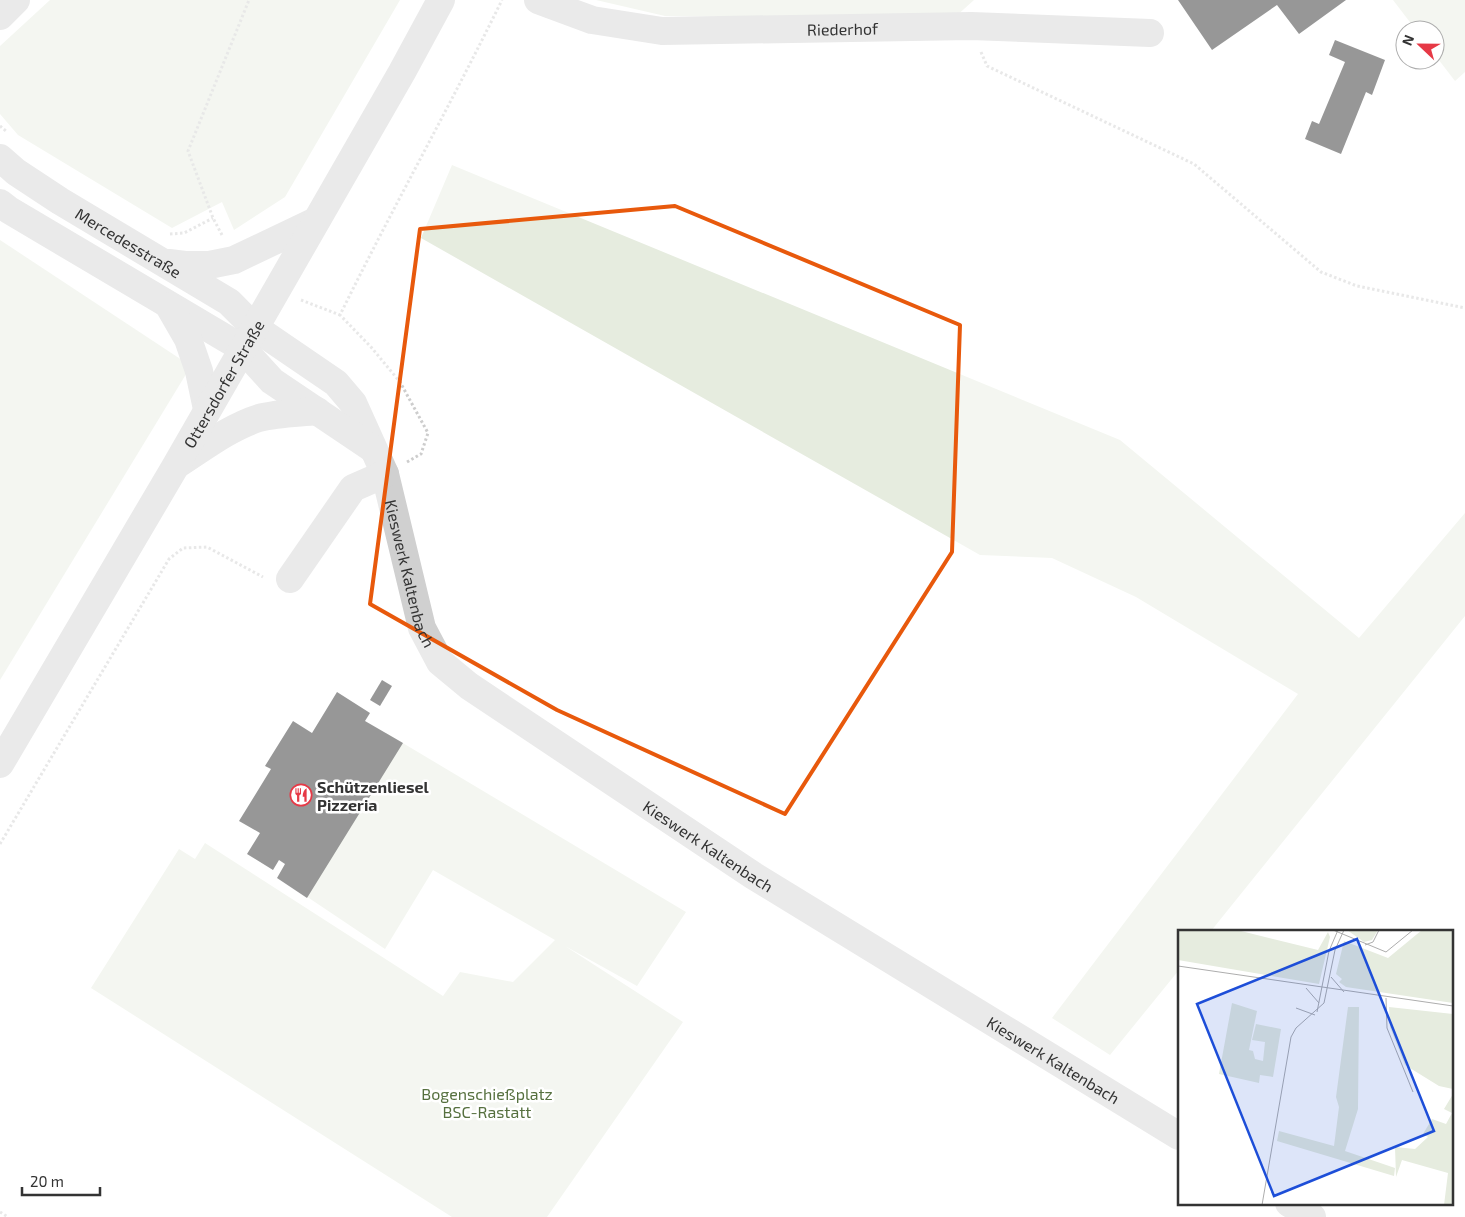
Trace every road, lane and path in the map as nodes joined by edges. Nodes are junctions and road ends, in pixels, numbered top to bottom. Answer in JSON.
{"nodes":[{"id":1,"x":16,"y":0,"type":"edge"},
{"id":2,"x":248,"y":0,"type":"edge"},
{"id":3,"x":441,"y":0,"type":"edge"},
{"id":4,"x":502,"y":0,"type":"edge"},
{"id":5,"x":538,"y":0,"type":"edge"},
{"id":6,"x":0,"y":16,"type":"edge"},
{"id":7,"x":971,"y":26,"type":"junction"},
{"id":8,"x":1150,"y":33,"type":"dead end"},
{"id":9,"x":0,"y":126,"type":"edge"},
{"id":10,"x":6,"y":148,"type":"edge"},
{"id":11,"x":0,"y":203,"type":"edge"},
{"id":12,"x":213,"y":218,"type":"junction"},
{"id":13,"x":316,"y":221,"type":"junction"},
{"id":14,"x":169,"y":234,"type":"dead end"},
{"id":15,"x":234,"y":260,"type":"junction"},
{"id":16,"x":163,"y":262,"type":"junction"},
{"id":17,"x":275,"y":290,"type":"junction"},
{"id":18,"x":168,"y":304,"type":"junction"},
{"id":19,"x":1465,"y":308,"type":"edge"},
{"id":20,"x":340,"y":315,"type":"junction"},
{"id":21,"x":248,"y":338,"type":"junction"},
{"id":22,"x":207,"y":409,"type":"junction"},
{"id":23,"x":317,"y":411,"type":"junction"},
{"id":24,"x":373,"y":449,"type":"junction"},
{"id":25,"x":175,"y":467,"type":"junction"},
{"id":26,"x":385,"y":474,"type":"junction"},
{"id":27,"x":290,"y":579,"type":"joint"},
{"id":28,"x":0,"y":764,"type":"edge"},
{"id":29,"x":0,"y":844,"type":"edge"},
{"id":30,"x":1178,"y":1135,"type":"edge"},
{"id":31,"x":1291,"y":1204,"type":"edge"},
{"id":32,"x":0,"y":1212,"type":"edge"},
{"id":33,"x":8,"y":1217,"type":"edge"},
{"id":34,"x":1312,"y":1217,"type":"edge"}],
"edges":[{"from":1,"to":6,"type":"street"},
{"from":2,"to":12,"type":"path"},
{"from":3,"to":13,"type":"street","name":"Ottersdorfer Straße"},
{"from":4,"to":20,"type":"path"},
{"from":5,"to":7,"type":"street","name":"Riederhof"},
{"from":7,"to":8,"type":"street","name":"Riederhof"},
{"from":7,"to":19,"type":"path"},
{"from":9,"to":10,"type":"path"},
{"from":10,"to":16,"type":"street","name":"Mercedesstraße"},
{"from":11,"to":18,"type":"street","name":"Mercedesstraße"},
{"from":12,"to":14,"type":"path"},
{"from":12,"to":15,"type":"path"},
{"from":13,"to":15,"type":"street"},
{"from":13,"to":17,"type":"street","name":"Ottersdorfer Straße"},
{"from":15,"to":16,"type":"street"},
{"from":16,"to":21,"type":"street","name":"Mercedesstraße"},
{"from":17,"to":20,"type":"path"},
{"from":17,"to":21,"type":"street","name":"Ottersdorfer Straße"},
{"from":18,"to":21,"type":"street","name":"Mercedesstraße"},
{"from":18,"to":22,"type":"street"},
{"from":20,"to":26,"type":"path"},
{"from":21,"to":22,"type":"street","name":"Ottersdorfer Straße"},
{"from":21,"to":23,"type":"street"},
{"from":21,"to":24,"type":"street","name":"Kieswerk Kaltenbach"},
{"from":22,"to":25,"type":"street","name":"Ottersdorfer Straße"},
{"from":23,"to":24,"type":"street"},
{"from":23,"to":25,"type":"street"},
{"from":24,"to":26,"type":"street","name":"Kieswerk Kaltenbach"},
{"from":25,"to":28,"type":"street","name":"Ottersdorfer Straße"},
{"from":26,"to":27,"type":"street"},
{"from":26,"to":30,"type":"street","name":"Kieswerk Kaltenbach"},
{"from":27,"to":29,"type":"path"},
{"from":31,"to":34,"type":"street"},
{"from":32,"to":33,"type":"path"}]}
